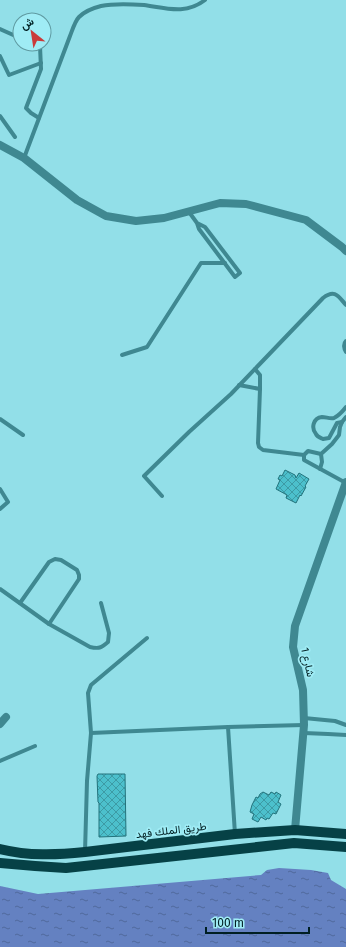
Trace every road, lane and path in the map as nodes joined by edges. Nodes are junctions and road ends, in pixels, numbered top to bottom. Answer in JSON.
{"nodes":[{"id":1,"x":139,"y":0,"type":"edge"},
{"id":2,"x":205,"y":0,"type":"edge"},
{"id":3,"x":143,"y":5,"type":"junction"},
{"id":4,"x":0,"y":29,"type":"edge"},
{"id":5,"x":12,"y":34,"type":"edge"},
{"id":6,"x":40,"y":52,"type":"edge"},
{"id":7,"x":0,"y":56,"type":"edge"},
{"id":8,"x":41,"y":63,"type":"junction"},
{"id":9,"x":0,"y":116,"type":"edge"},
{"id":10,"x":40,"y":118,"type":"junction"},
{"id":11,"x":15,"y":137,"type":"dead end"},
{"id":12,"x":0,"y":145,"type":"edge"},
{"id":13,"x":24,"y":158,"type":"junction"},
{"id":14,"x":189,"y":211,"type":"junction"},
{"id":15,"x":197,"y":223,"type":"junction"},
{"id":16,"x":346,"y":251,"type":"edge"},
{"id":17,"x":225,"y":263,"type":"junction"},
{"id":18,"x":346,"y":305,"type":"edge"},
{"id":19,"x":346,"y":340,"type":"edge"},
{"id":20,"x":346,"y":352,"type":"edge"},
{"id":21,"x":122,"y":355,"type":"dead end"},
{"id":22,"x":255,"y":369,"type":"junction"},
{"id":23,"x":239,"y":385,"type":"junction"},
{"id":24,"x":260,"y":389,"type":"junction"},
{"id":25,"x":346,"y":407,"type":"edge"},
{"id":26,"x":346,"y":417,"type":"edge"},
{"id":27,"x":0,"y":420,"type":"edge"},
{"id":28,"x":342,"y":422,"type":"junction"},
{"id":29,"x":24,"y":435,"type":"dead end"},
{"id":30,"x":321,"y":454,"type":"junction"},
{"id":31,"x":304,"y":455,"type":"junction"},
{"id":32,"x":320,"y":469,"type":"junction"},
{"id":33,"x":346,"y":483,"type":"edge"},
{"id":34,"x":0,"y":489,"type":"edge"},
{"id":35,"x":162,"y":496,"type":"dead end"},
{"id":36,"x":0,"y":508,"type":"edge"},
{"id":37,"x":0,"y":589,"type":"edge"},
{"id":38,"x":20,"y":603,"type":"junction"},
{"id":39,"x":102,"y":603,"type":"dead end"},
{"id":40,"x":50,"y":624,"type":"junction"},
{"id":41,"x":147,"y":638,"type":"dead end"},
{"id":42,"x":6,"y":717,"type":"dead end"},
{"id":43,"x":0,"y":724,"type":"edge"},
{"id":44,"x":346,"y":725,"type":"edge"},
{"id":45,"x":304,"y":726,"type":"junction"},
{"id":46,"x":228,"y":727,"type":"junction"},
{"id":47,"x":91,"y":733,"type":"junction"},
{"id":48,"x":346,"y":735,"type":"edge"},
{"id":49,"x":35,"y":746,"type":"dead end"},
{"id":50,"x":0,"y":761,"type":"edge"},
{"id":51,"x":295,"y":830,"type":"junction"},
{"id":52,"x":235,"y":834,"type":"junction"},
{"id":53,"x":346,"y":834,"type":"edge"},
{"id":54,"x":294,"y":843,"type":"junction"},
{"id":55,"x":345,"y":848,"type":"edge"},
{"id":56,"x":0,"y":849,"type":"edge"},
{"id":57,"x":85,"y":852,"type":"junction"},
{"id":58,"x":0,"y":863,"type":"edge"}],
"edges":[{"from":1,"to":3,"type":"lane"},
{"from":2,"to":3,"type":"lane"},
{"from":3,"to":10,"type":"lane"},
{"from":4,"to":5,"type":"lane"},
{"from":6,"to":8,"type":"lane"},
{"from":7,"to":8,"type":"lane"},
{"from":8,"to":10,"type":"lane"},
{"from":9,"to":11,"type":"lane"},
{"from":10,"to":13,"type":"lane"},
{"from":12,"to":13,"type":"street"},
{"from":13,"to":14,"type":"street"},
{"from":14,"to":15,"type":"lane"},
{"from":14,"to":16,"type":"street"},
{"from":15,"to":17,"type":"lane"},
{"from":15,"to":17,"type":"lane"},
{"from":17,"to":21,"type":"lane"},
{"from":18,"to":22,"type":"lane"},
{"from":19,"to":20,"type":"lane"},
{"from":22,"to":23,"type":"lane"},
{"from":22,"to":24,"type":"lane"},
{"from":23,"to":24,"type":"lane"},
{"from":23,"to":35,"type":"lane"},
{"from":24,"to":31,"type":"lane"},
{"from":25,"to":28,"type":"lane"},
{"from":26,"to":28,"type":"lane"},
{"from":27,"to":29,"type":"lane"},
{"from":28,"to":30,"type":"lane"},
{"from":30,"to":31,"type":"lane"},
{"from":30,"to":32,"type":"lane"},
{"from":31,"to":32,"type":"lane"},
{"from":32,"to":33,"type":"lane"},
{"from":33,"to":45,"type":"street","name":"شارع 1"},
{"from":34,"to":36,"type":"lane"},
{"from":37,"to":38,"type":"lane"},
{"from":38,"to":40,"type":"lane"},
{"from":38,"to":40,"type":"lane"},
{"from":39,"to":40,"type":"lane"},
{"from":41,"to":47,"type":"lane"},
{"from":42,"to":43,"type":"street"},
{"from":44,"to":45,"type":"lane"},
{"from":45,"to":46,"type":"lane"},
{"from":45,"to":48,"type":"lane"},
{"from":45,"to":51,"type":"street","name":"شارع 1"},
{"from":46,"to":47,"type":"lane"},
{"from":46,"to":52,"type":"lane"},
{"from":47,"to":57,"type":"lane"},
{"from":49,"to":50,"type":"lane"},
{"from":51,"to":52,"type":"main road","name":"طريق الملك فهد"},
{"from":51,"to":53,"type":"main road","name":"طريق الملك فهد"},
{"from":51,"to":54,"type":"main road"},
{"from":52,"to":57,"type":"main road","name":"طريق الملك فهد"},
{"from":54,"to":55,"type":"main road"},
{"from":54,"to":58,"type":"main road"},
{"from":56,"to":57,"type":"main road","name":"طريق الملك فهد"}]}
